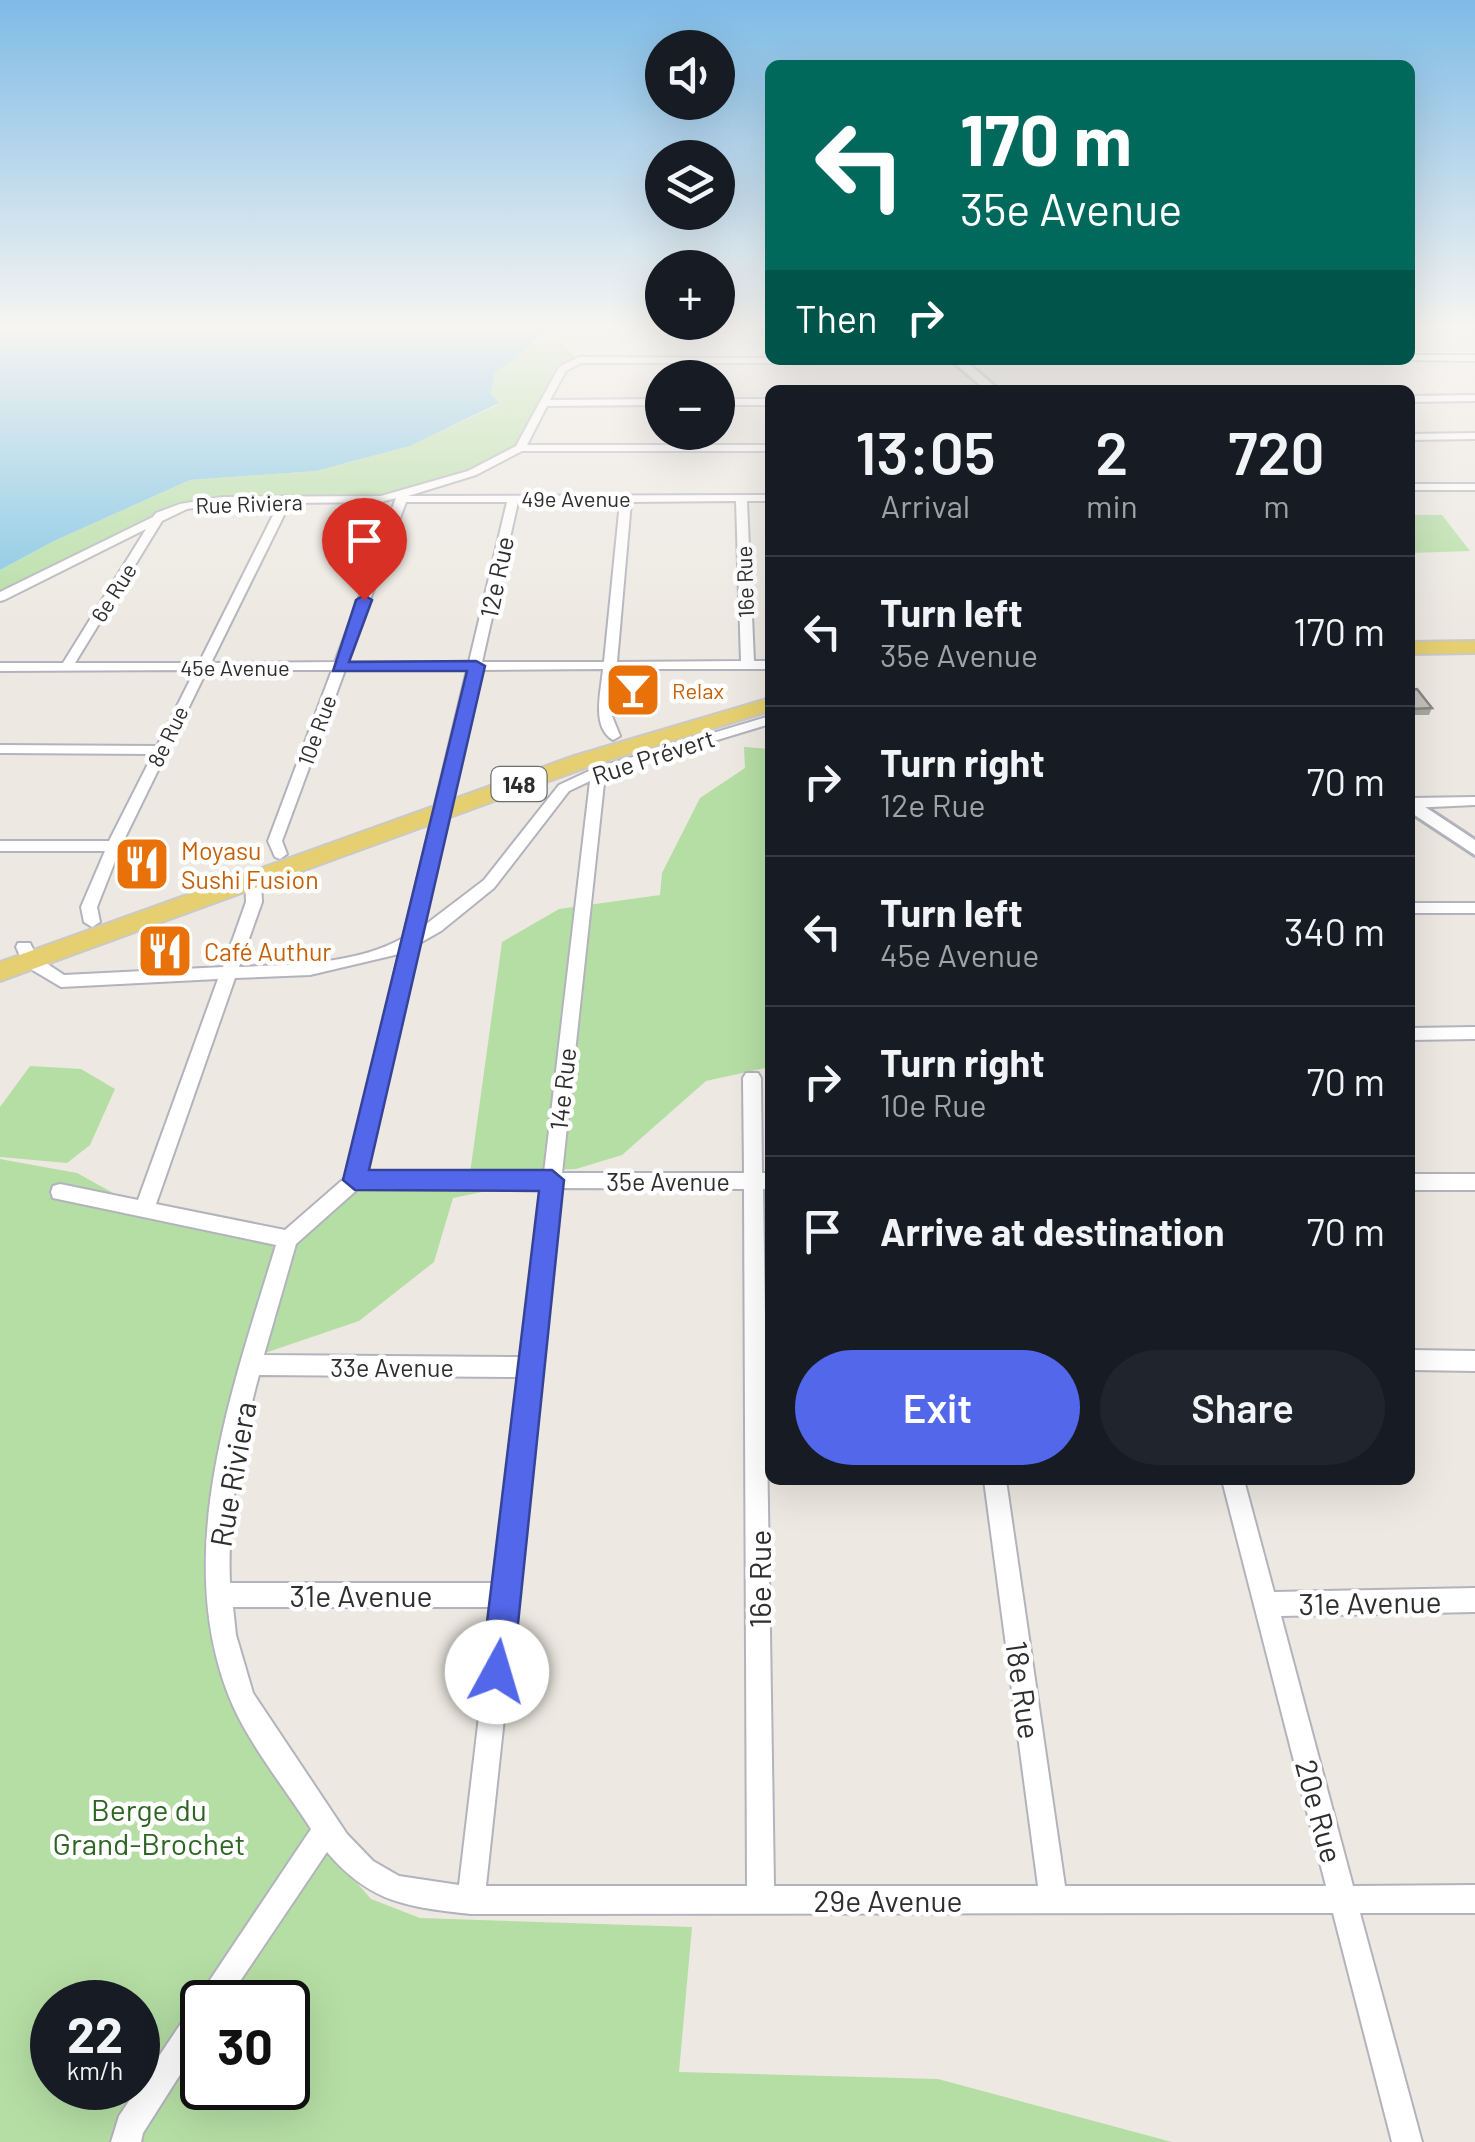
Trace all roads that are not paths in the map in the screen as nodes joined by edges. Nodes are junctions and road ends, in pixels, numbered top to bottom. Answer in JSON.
{"nodes":[{"id":1,"x":532,"y":428,"type":"edge"},
{"id":2,"x":1475,"y":436,"type":"edge"},
{"id":3,"x":1415,"y":437,"type":"edge"},
{"id":4,"x":520,"y":448,"type":"junction"},
{"id":5,"x":765,"y":448,"type":"edge"},
{"id":6,"x":1415,"y":487,"type":"edge"},
{"id":7,"x":1475,"y":487,"type":"edge"},
{"id":8,"x":403,"y":495,"type":"junction"},
{"id":9,"x":514,"y":498,"type":"junction"},
{"id":10,"x":626,"y":498,"type":"junction"},
{"id":11,"x":741,"y":498,"type":"junction"},
{"id":12,"x":765,"y":498,"type":"edge"},
{"id":13,"x":382,"y":499,"type":"joint"},
{"id":14,"x":285,"y":501,"type":"junction"},
{"id":15,"x":160,"y":515,"type":"junction"},
{"id":16,"x":0,"y":596,"type":"edge"},
{"id":17,"x":1475,"y":646,"type":"edge"},
{"id":18,"x":1415,"y":648,"type":"edge"},
{"id":19,"x":1415,"y":663,"type":"edge"},
{"id":20,"x":1475,"y":663,"type":"edge"},
{"id":21,"x":765,"y":664,"type":"edge"},
{"id":22,"x":748,"y":665,"type":"junction"},
{"id":23,"x":202,"y":666,"type":"junction"},
{"id":24,"x":476,"y":666,"type":"junction"},
{"id":25,"x":610,"y":666,"type":"junction"},
{"id":26,"x":0,"y":667,"type":"edge"},
{"id":27,"x":66,"y":668,"type":"junction"},
{"id":28,"x":339,"y":668,"type":"junction"},
{"id":29,"x":765,"y":691,"type":"edge"},
{"id":30,"x":765,"y":706,"type":"edge"},
{"id":31,"x":765,"y":721,"type":"edge"},
{"id":32,"x":612,"y":736,"type":"junction"},
{"id":33,"x":0,"y":749,"type":"edge"},
{"id":34,"x":160,"y":750,"type":"junction"},
{"id":35,"x":597,"y":764,"type":"junction"},
{"id":36,"x":1475,"y":801,"type":"edge"},
{"id":37,"x":444,"y":803,"type":"junction"},
{"id":38,"x":1415,"y":803,"type":"edge"},
{"id":39,"x":1415,"y":807,"type":"edge"},
{"id":40,"x":0,"y":846,"type":"edge"},
{"id":41,"x":114,"y":846,"type":"junction"},
{"id":42,"x":1475,"y":849,"type":"edge"},
{"id":43,"x":280,"y":854,"type":"junction"},
{"id":44,"x":252,"y":879,"type":"junction"},
{"id":45,"x":1415,"y":908,"type":"edge"},
{"id":46,"x":1475,"y":908,"type":"edge"},
{"id":47,"x":92,"y":922,"type":"junction"},
{"id":48,"x":410,"y":942,"type":"junction"},
{"id":49,"x":18,"y":955,"type":"edge"},
{"id":50,"x":0,"y":972,"type":"edge"},
{"id":51,"x":226,"y":975,"type":"junction"},
{"id":52,"x":1475,"y":1033,"type":"edge"},
{"id":53,"x":1415,"y":1034,"type":"edge"},
{"id":54,"x":752,"y":1078,"type":"dead end"},
{"id":55,"x":355,"y":1180,"type":"junction"},
{"id":56,"x":552,"y":1180,"type":"junction"},
{"id":57,"x":762,"y":1181,"type":"edge"},
{"id":58,"x":1415,"y":1182,"type":"edge"},
{"id":59,"x":1475,"y":1182,"type":"edge"},
{"id":60,"x":60,"y":1192,"type":"dead end"},
{"id":61,"x":144,"y":1210,"type":"junction"},
{"id":62,"x":288,"y":1239,"type":"junction"},
{"id":63,"x":1415,"y":1360,"type":"edge"},
{"id":64,"x":1475,"y":1361,"type":"edge"},
{"id":65,"x":252,"y":1365,"type":"junction"},
{"id":66,"x":531,"y":1366,"type":"junction"},
{"id":67,"x":996,"y":1485,"type":"edge"},
{"id":68,"x":1234,"y":1485,"type":"edge"},
{"id":69,"x":217,"y":1595,"type":"junction"},
{"id":70,"x":505,"y":1596,"type":"junction"},
{"id":71,"x":1475,"y":1600,"type":"edge"},
{"id":72,"x":1265,"y":1604,"type":"junction"},
{"id":73,"x":326,"y":1829,"type":"junction"},
{"id":74,"x":471,"y":1900,"type":"junction"},
{"id":75,"x":760,"y":1900,"type":"junction"},
{"id":76,"x":1053,"y":1900,"type":"junction"},
{"id":77,"x":1344,"y":1900,"type":"junction"},
{"id":78,"x":1475,"y":1900,"type":"edge"},
{"id":79,"x":225,"y":1980,"type":"edge"},
{"id":80,"x":180,"y":2049,"type":"edge"},
{"id":81,"x":126,"y":2142,"type":"edge"},
{"id":82,"x":1408,"y":2142,"type":"edge"}],
"edges":[{"from":1,"to":4,"type":"street"},
{"from":2,"to":3,"type":"street"},
{"from":4,"to":5,"type":"street"},
{"from":4,"to":8,"type":"street"},
{"from":6,"to":7,"type":"street"},
{"from":8,"to":9,"type":"street","name":"49e Avenue"},
{"from":8,"to":13,"type":"street","name":"49e Avenue"},
{"from":8,"to":28,"type":"street","name":"10e Rue"},
{"from":9,"to":10,"type":"street","name":"49e Avenue"},
{"from":9,"to":24,"type":"street","name":"12e Rue"},
{"from":10,"to":11,"type":"street","name":"49e Avenue"},
{"from":10,"to":25,"type":"street"},
{"from":11,"to":12,"type":"street","name":"49e Avenue"},
{"from":11,"to":22,"type":"street","name":"16e Rue"},
{"from":13,"to":14,"type":"street","name":"Rue Riviera"},
{"from":14,"to":15,"type":"street","name":"Rue Riviera"},
{"from":14,"to":23,"type":"street","name":"8e Rue"},
{"from":15,"to":16,"type":"street","name":"Rue Riviera"},
{"from":15,"to":27,"type":"street","name":"6e Rue"},
{"from":17,"to":18,"type":"main road"},
{"from":19,"to":20,"type":"main road"},
{"from":21,"to":22,"type":"street","name":"45e Avenue"},
{"from":22,"to":25,"type":"street","name":"45e Avenue"},
{"from":23,"to":27,"type":"street","name":"45e Avenue"},
{"from":23,"to":28,"type":"street","name":"45e Avenue"},
{"from":23,"to":34,"type":"street","name":"8e Rue"},
{"from":24,"to":25,"type":"street","name":"45e Avenue"},
{"from":24,"to":28,"type":"street","name":"45e Avenue"},
{"from":24,"to":37,"type":"street","name":"12e Rue"},
{"from":25,"to":32,"type":"street"},
{"from":26,"to":27,"type":"street","name":"45e Avenue"},
{"from":28,"to":43,"type":"street","name":"10e Rue"},
{"from":29,"to":32,"type":"main road","number":"148"},
{"from":30,"to":35,"type":"main road","number":"148"},
{"from":31,"to":35,"type":"street","name":"Rue Prévert"},
{"from":32,"to":37,"type":"main road","number":"148"},
{"from":33,"to":34,"type":"street"},
{"from":34,"to":41,"type":"street","name":"8e Rue"},
{"from":35,"to":37,"type":"main road","number":"148"},
{"from":35,"to":48,"type":"street","name":"Rue Prévert"},
{"from":35,"to":56,"type":"street","name":"14e Rue"},
{"from":36,"to":38,"type":"street"},
{"from":37,"to":43,"type":"main road","number":"148"},
{"from":37,"to":44,"type":"main road","number":"148"},
{"from":37,"to":48,"type":"street","name":"12e Rue"},
{"from":39,"to":42,"type":"street"},
{"from":40,"to":41,"type":"street"},
{"from":41,"to":47,"type":"street","name":"8e Rue"},
{"from":43,"to":47,"type":"main road","number":"148"},
{"from":44,"to":49,"type":"main road","number":"148"},
{"from":44,"to":51,"type":"street"},
{"from":45,"to":46,"type":"street"},
{"from":47,"to":49,"type":"main road","number":"148"},
{"from":48,"to":51,"type":"street","name":"Rue Prévert"},
{"from":48,"to":55,"type":"street","name":"12e Rue"},
{"from":49,"to":50,"type":"main road","number":"148"},
{"from":49,"to":51,"type":"street","name":"Rue Prévert"},
{"from":51,"to":61,"type":"street"},
{"from":52,"to":53,"type":"street"},
{"from":54,"to":57,"type":"street","name":"16e Rue"},
{"from":55,"to":56,"type":"street","name":"35e Avenue"},
{"from":55,"to":62,"type":"street"},
{"from":56,"to":57,"type":"street","name":"35e Avenue"},
{"from":56,"to":66,"type":"street","name":"14e Rue"},
{"from":57,"to":75,"type":"street","name":"16e Rue"},
{"from":58,"to":59,"type":"street"},
{"from":60,"to":61,"type":"street"},
{"from":61,"to":62,"type":"street"},
{"from":62,"to":65,"type":"street","name":"Rue Riviera"},
{"from":63,"to":64,"type":"street"},
{"from":65,"to":66,"type":"street","name":"33e Avenue"},
{"from":65,"to":69,"type":"street","name":"Rue Riviera"},
{"from":66,"to":70,"type":"street","name":"14e Rue"},
{"from":67,"to":76,"type":"street","name":"18e Rue"},
{"from":68,"to":72,"type":"street","name":"20e Rue"},
{"from":69,"to":70,"type":"street","name":"31e Avenue"},
{"from":69,"to":73,"type":"street","name":"Rue Riviera"},
{"from":70,"to":74,"type":"street","name":"14e Rue"},
{"from":71,"to":72,"type":"street","name":"31e Avenue"},
{"from":72,"to":77,"type":"street","name":"20e Rue"},
{"from":73,"to":74,"type":"street","name":"29e Avenue"},
{"from":73,"to":79,"type":"street"},
{"from":74,"to":75,"type":"street","name":"29e Avenue"},
{"from":75,"to":76,"type":"street","name":"29e Avenue"},
{"from":76,"to":77,"type":"street","name":"29e Avenue"},
{"from":77,"to":78,"type":"street","name":"29e Avenue"},
{"from":77,"to":82,"type":"street","name":"20e Rue"},
{"from":80,"to":81,"type":"street"}]}
